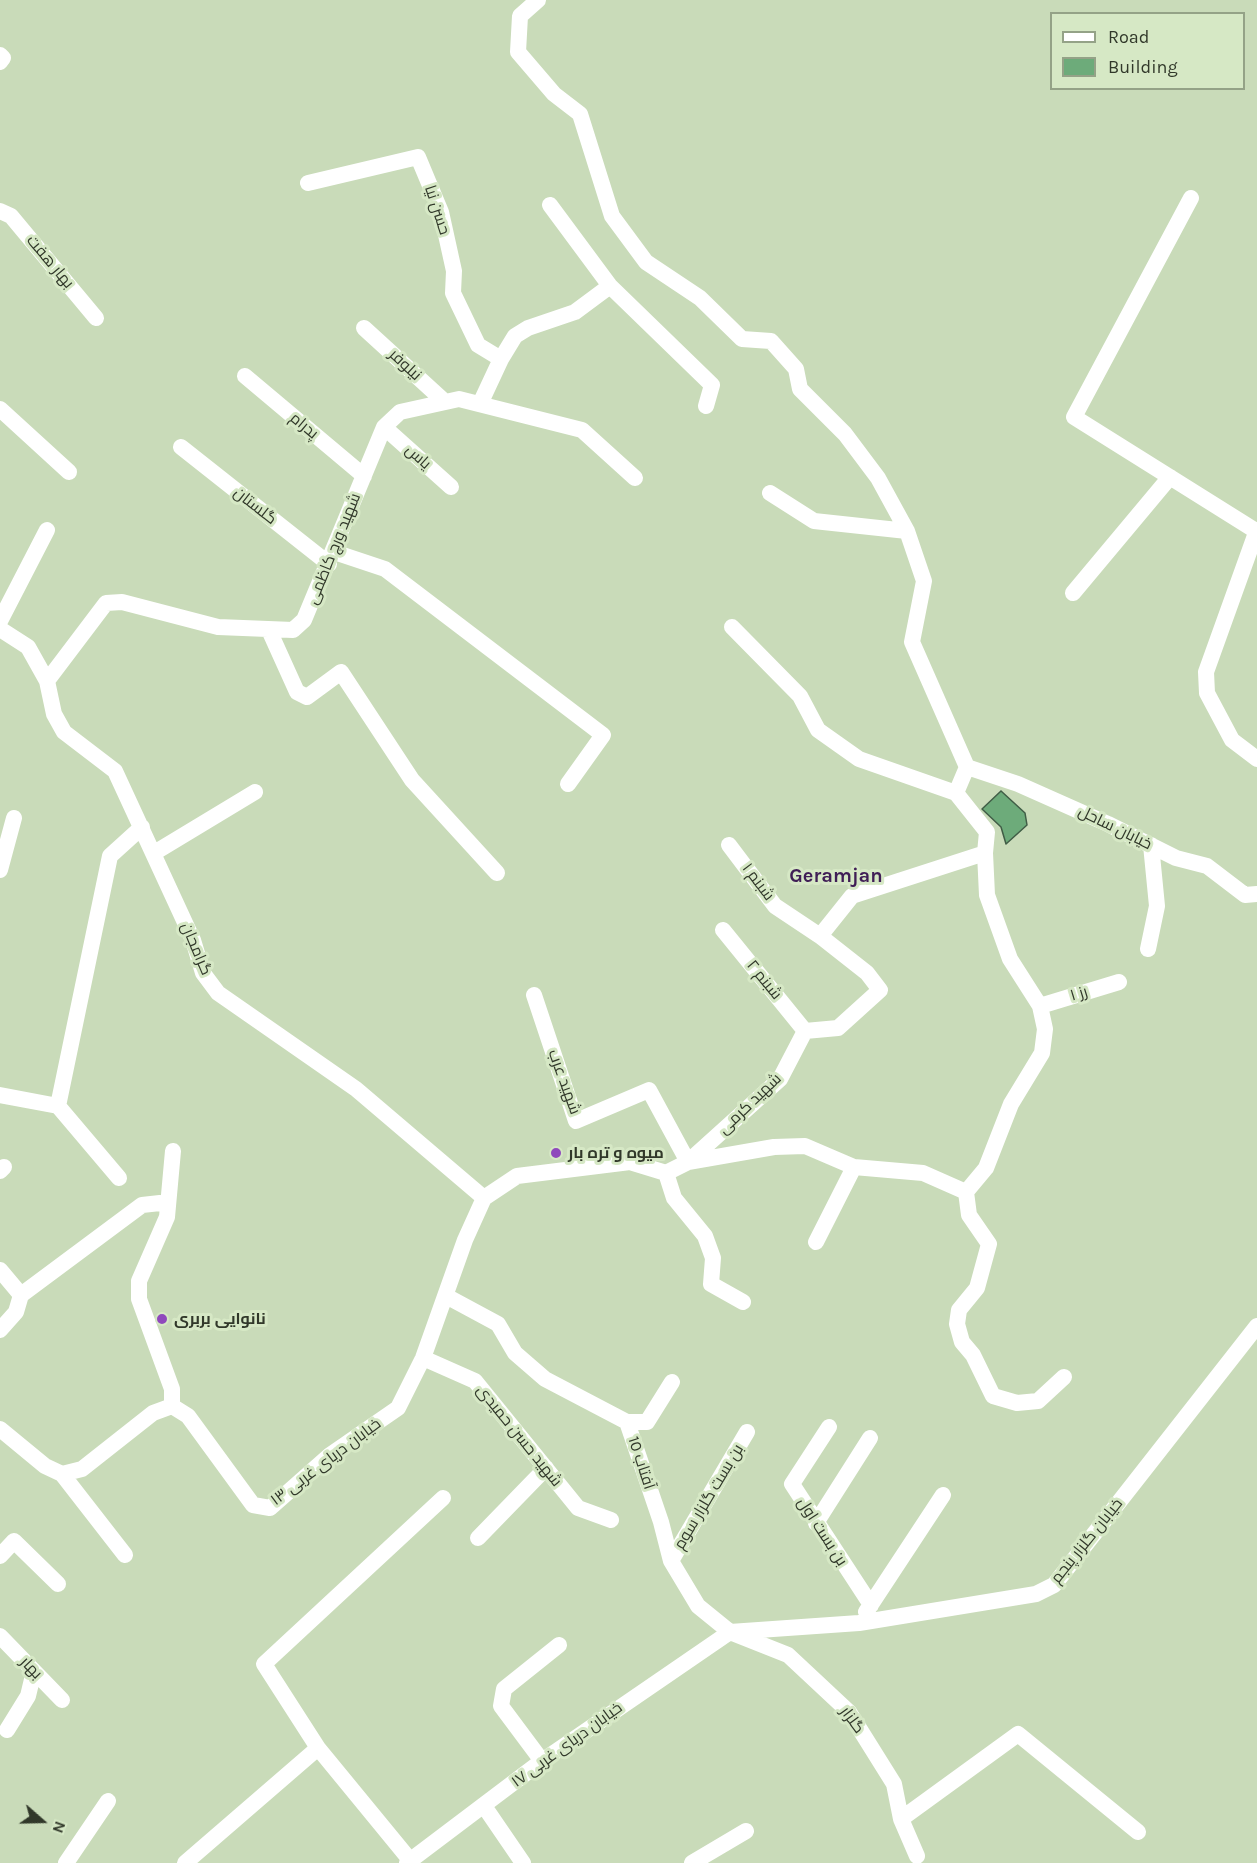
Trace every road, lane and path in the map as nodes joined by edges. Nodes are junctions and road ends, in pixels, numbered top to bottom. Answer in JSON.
{"nodes":[{"id":1,"x":538,"y":0,"type":"edge"},
{"id":2,"x":0,"y":55,"type":"edge"},
{"id":3,"x":0,"y":62,"type":"edge"},
{"id":4,"x":308,"y":183,"type":"dead end"},
{"id":5,"x":1191,"y":198,"type":"dead end"},
{"id":6,"x":550,"y":205,"type":"dead end"},
{"id":7,"x":0,"y":211,"type":"edge"},
{"id":8,"x":610,"y":286,"type":"junction"},
{"id":9,"x":96,"y":318,"type":"dead end"},
{"id":10,"x":364,"y":328,"type":"dead end"},
{"id":11,"x":501,"y":359,"type":"junction"},
{"id":12,"x":245,"y":376,"type":"dead end"},
{"id":13,"x":445,"y":402,"type":"junction"},
{"id":14,"x":480,"y":404,"type":"junction"},
{"id":15,"x":706,"y":406,"type":"dead end"},
{"id":16,"x":0,"y":409,"type":"edge"},
{"id":17,"x":384,"y":427,"type":"junction"},
{"id":18,"x":181,"y":447,"type":"dead end"},
{"id":19,"x":69,"y":472,"type":"dead end"},
{"id":20,"x":364,"y":476,"type":"junction"},
{"id":21,"x":1170,"y":477,"type":"junction"},
{"id":22,"x":635,"y":478,"type":"dead end"},
{"id":23,"x":451,"y":487,"type":"dead end"},
{"id":24,"x":770,"y":494,"type":"dead end"},
{"id":25,"x":47,"y":530,"type":"dead end"},
{"id":26,"x":908,"y":531,"type":"junction"},
{"id":27,"x":1256,"y":531,"type":"edge"},
{"id":28,"x":332,"y":558,"type":"junction"},
{"id":29,"x":1073,"y":593,"type":"dead end"},
{"id":30,"x":0,"y":621,"type":"edge"},
{"id":31,"x":732,"y":627,"type":"dead end"},
{"id":32,"x":0,"y":628,"type":"edge"},
{"id":33,"x":269,"y":630,"type":"junction"},
{"id":34,"x":47,"y":681,"type":"junction"},
{"id":35,"x":1257,"y":759,"type":"edge"},
{"id":36,"x":967,"y":767,"type":"junction"},
{"id":37,"x":568,"y":784,"type":"dead end"},
{"id":38,"x":255,"y":792,"type":"dead end"},
{"id":39,"x":956,"y":794,"type":"junction"},
{"id":40,"x":14,"y":818,"type":"dead end"},
{"id":41,"x":142,"y":827,"type":"junction"},
{"id":42,"x":729,"y":845,"type":"dead end"},
{"id":43,"x":1151,"y":845,"type":"junction"},
{"id":44,"x":154,"y":853,"type":"junction"},
{"id":45,"x":985,"y":853,"type":"junction"},
{"id":46,"x":0,"y":870,"type":"edge"},
{"id":47,"x":497,"y":873,"type":"dead end"},
{"id":48,"x":1257,"y":894,"type":"edge"},
{"id":49,"x":723,"y":930,"type":"dead end"},
{"id":50,"x":820,"y":936,"type":"junction"},
{"id":51,"x":1149,"y":949,"type":"dead end"},
{"id":52,"x":1119,"y":982,"type":"dead end"},
{"id":53,"x":534,"y":995,"type":"dead end"},
{"id":54,"x":1040,"y":1006,"type":"junction"},
{"id":55,"x":805,"y":1031,"type":"junction"},
{"id":56,"x":0,"y":1095,"type":"edge"},
{"id":57,"x":58,"y":1106,"type":"junction"},
{"id":58,"x":173,"y":1150,"type":"dead end"},
{"id":59,"x":688,"y":1162,"type":"junction"},
{"id":60,"x":854,"y":1167,"type":"junction"},
{"id":61,"x":666,"y":1173,"type":"junction"},
{"id":62,"x":119,"y":1178,"type":"dead end"},
{"id":63,"x":966,"y":1192,"type":"junction"},
{"id":64,"x":484,"y":1198,"type":"junction"},
{"id":65,"x":166,"y":1206,"type":"junction"},
{"id":66,"x":816,"y":1242,"type":"dead end"},
{"id":67,"x":0,"y":1270,"type":"edge"},
{"id":68,"x":21,"y":1295,"type":"junction"},
{"id":69,"x":446,"y":1296,"type":"junction"},
{"id":70,"x":743,"y":1302,"type":"dead end"},
{"id":71,"x":1257,"y":1326,"type":"edge"},
{"id":72,"x":0,"y":1330,"type":"edge"},
{"id":73,"x":423,"y":1358,"type":"junction"},
{"id":74,"x":1064,"y":1377,"type":"dead end"},
{"id":75,"x":672,"y":1382,"type":"dead end"},
{"id":76,"x":172,"y":1406,"type":"junction"},
{"id":77,"x":627,"y":1422,"type":"junction"},
{"id":78,"x":829,"y":1427,"type":"dead end"},
{"id":79,"x":0,"y":1430,"type":"edge"},
{"id":80,"x":747,"y":1432,"type":"dead end"},
{"id":81,"x":870,"y":1438,"type":"dead end"},
{"id":82,"x":546,"y":1468,"type":"junction"},
{"id":83,"x":62,"y":1474,"type":"junction"},
{"id":84,"x":943,"y":1496,"type":"dead end"},
{"id":85,"x":443,"y":1498,"type":"dead end"},
{"id":86,"x":611,"y":1520,"type":"dead end"},
{"id":87,"x":816,"y":1523,"type":"junction"},
{"id":88,"x":478,"y":1538,"type":"dead end"},
{"id":89,"x":124,"y":1555,"type":"dead end"},
{"id":90,"x":0,"y":1556,"type":"edge"},
{"id":91,"x":671,"y":1561,"type":"junction"},
{"id":92,"x":58,"y":1584,"type":"dead end"},
{"id":93,"x":870,"y":1605,"type":"junction"},
{"id":94,"x":859,"y":1623,"type":"junction"},
{"id":95,"x":730,"y":1632,"type":"junction"},
{"id":96,"x":0,"y":1636,"type":"edge"},
{"id":97,"x":559,"y":1645,"type":"dead end"},
{"id":98,"x":34,"y":1671,"type":"junction"},
{"id":99,"x":62,"y":1700,"type":"dead end"},
{"id":100,"x":8,"y":1730,"type":"dead end"},
{"id":101,"x":318,"y":1748,"type":"junction"},
{"id":102,"x":542,"y":1761,"type":"junction"},
{"id":103,"x":108,"y":1801,"type":"dead end"},
{"id":104,"x":484,"y":1806,"type":"junction"},
{"id":105,"x":901,"y":1819,"type":"junction"},
{"id":106,"x":746,"y":1831,"type":"dead end"},
{"id":107,"x":1138,"y":1832,"type":"dead end"},
{"id":108,"x":920,"y":1861,"type":"edge"},
{"id":109,"x":408,"y":1862,"type":"edge"},
{"id":110,"x":66,"y":1863,"type":"edge"},
{"id":111,"x":185,"y":1863,"type":"edge"},
{"id":112,"x":523,"y":1863,"type":"edge"},
{"id":113,"x":693,"y":1863,"type":"edge"}],
"edges":[{"from":1,"to":26,"type":"street"},
{"from":2,"to":3,"type":"street"},
{"from":4,"to":11,"type":"street","name":"حسن نیا"},
{"from":5,"to":21,"type":"street"},
{"from":6,"to":8,"type":"street"},
{"from":7,"to":9,"type":"street","name":"بهار هفت"},
{"from":8,"to":11,"type":"street"},
{"from":8,"to":15,"type":"street"},
{"from":10,"to":13,"type":"street","name":"نیلوفر"},
{"from":11,"to":14,"type":"street"},
{"from":12,"to":20,"type":"street","name":"پدرام"},
{"from":13,"to":14,"type":"street"},
{"from":13,"to":17,"type":"street"},
{"from":14,"to":22,"type":"street"},
{"from":16,"to":19,"type":"street"},
{"from":17,"to":20,"type":"street","name":"شهید ورچ کاظمی"},
{"from":17,"to":23,"type":"street","name":"یاس"},
{"from":18,"to":28,"type":"street","name":"گلستان"},
{"from":20,"to":28,"type":"street","name":"شهید ورچ کاظمی"},
{"from":21,"to":27,"type":"street"},
{"from":21,"to":29,"type":"street"},
{"from":24,"to":26,"type":"street"},
{"from":25,"to":30,"type":"street"},
{"from":26,"to":36,"type":"street"},
{"from":27,"to":35,"type":"street"},
{"from":28,"to":33,"type":"street","name":"شهید ورچ کاظمی"},
{"from":28,"to":37,"type":"street"},
{"from":31,"to":39,"type":"street"},
{"from":32,"to":34,"type":"street","name":"گرامجان"},
{"from":33,"to":34,"type":"street","name":"شهید ورچ کاظمی"},
{"from":33,"to":47,"type":"street"},
{"from":34,"to":41,"type":"street","name":"گرامجان"},
{"from":36,"to":39,"type":"street"},
{"from":36,"to":43,"type":"street","name":"خیابان ساحل"},
{"from":38,"to":44,"type":"street"},
{"from":39,"to":45,"type":"street"},
{"from":40,"to":46,"type":"street"},
{"from":41,"to":44,"type":"street","name":"گرامجان"},
{"from":41,"to":57,"type":"street"},
{"from":42,"to":50,"type":"street","name":"شبنم ۱"},
{"from":43,"to":48,"type":"street","name":"خیابان ساحل"},
{"from":43,"to":51,"type":"street"},
{"from":44,"to":64,"type":"street","name":"گرامجان"},
{"from":45,"to":50,"type":"street"},
{"from":45,"to":54,"type":"street"},
{"from":49,"to":55,"type":"street","name":"شبنم ۲"},
{"from":50,"to":55,"type":"street"},
{"from":52,"to":54,"type":"street","name":"رز ۱"},
{"from":53,"to":59,"type":"street","name":"شهید عرب"},
{"from":54,"to":63,"type":"street"},
{"from":55,"to":59,"type":"street","name":"شهید کرمی"},
{"from":56,"to":57,"type":"street"},
{"from":57,"to":62,"type":"street"},
{"from":58,"to":65,"type":"street"},
{"from":59,"to":60,"type":"street"},
{"from":59,"to":61,"type":"street"},
{"from":60,"to":63,"type":"street"},
{"from":60,"to":66,"type":"street"},
{"from":61,"to":64,"type":"street"},
{"from":61,"to":70,"type":"street"},
{"from":63,"to":74,"type":"street"},
{"from":64,"to":69,"type":"street","name":"خیابان دریای غربی ۱۳"},
{"from":65,"to":68,"type":"street"},
{"from":65,"to":76,"type":"street"},
{"from":67,"to":68,"type":"street"},
{"from":68,"to":72,"type":"street"},
{"from":69,"to":73,"type":"street","name":"خیابان دریای غربی ۱۳"},
{"from":69,"to":77,"type":"street","name":"آفتاب 10"},
{"from":71,"to":94,"type":"street","name":"خیابان گلزار پنجم"},
{"from":73,"to":76,"type":"street","name":"خیابان دریای غربی ۱۳"},
{"from":73,"to":82,"type":"street","name":"شهید حسن حمیدی"},
{"from":75,"to":77,"type":"street"},
{"from":76,"to":83,"type":"street"},
{"from":77,"to":91,"type":"street","name":"آفتاب 10"},
{"from":78,"to":87,"type":"street","name":"بن بست اول"},
{"from":79,"to":83,"type":"street"},
{"from":80,"to":91,"type":"street","name":"بن بست گلزار سوم"},
{"from":81,"to":87,"type":"street"},
{"from":82,"to":86,"type":"street","name":"شهید حسن حمیدی"},
{"from":82,"to":88,"type":"street"},
{"from":83,"to":89,"type":"street"},
{"from":84,"to":93,"type":"street"},
{"from":85,"to":101,"type":"street"},
{"from":87,"to":93,"type":"street","name":"بن بست اول"},
{"from":90,"to":92,"type":"street"},
{"from":91,"to":95,"type":"street","name":"آفتاب 10"},
{"from":93,"to":94,"type":"street"},
{"from":94,"to":95,"type":"street","name":"خیابان گلزار پنجم"},
{"from":95,"to":102,"type":"street","name":"خیابان دریای غربی ۱۷"},
{"from":95,"to":105,"type":"street","name":"گلزار"},
{"from":96,"to":98,"type":"street","name":"بهار"},
{"from":97,"to":102,"type":"street"},
{"from":98,"to":99,"type":"street","name":"بهار"},
{"from":98,"to":100,"type":"street"},
{"from":101,"to":109,"type":"street"},
{"from":101,"to":111,"type":"street"},
{"from":102,"to":104,"type":"street","name":"خیابان دریای غربی ۱۷"},
{"from":103,"to":110,"type":"street"},
{"from":104,"to":109,"type":"street","name":"خیابان دریای غربی ۱۷"},
{"from":104,"to":112,"type":"street"},
{"from":105,"to":107,"type":"street"},
{"from":105,"to":108,"type":"street","name":"گلزار"},
{"from":106,"to":113,"type":"street"}]}
